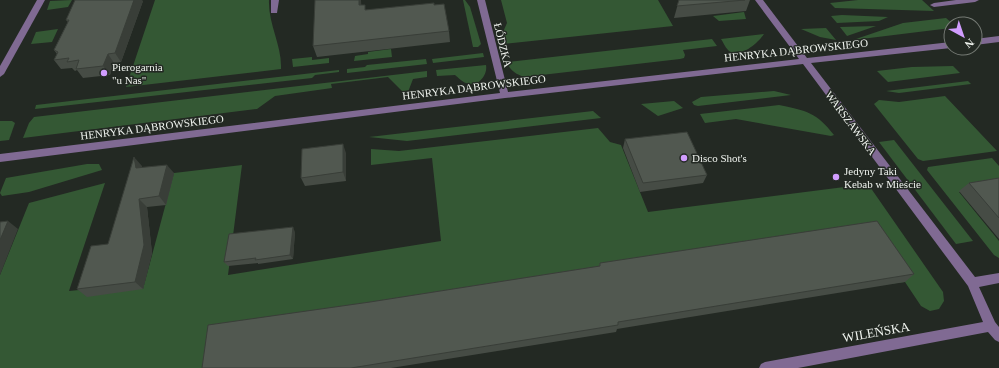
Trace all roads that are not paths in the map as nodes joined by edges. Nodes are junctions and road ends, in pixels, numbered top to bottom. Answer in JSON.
{"nodes":[{"id":1,"x":41,"y":0,"type":"edge"},
{"id":2,"x":275,"y":0,"type":"edge"},
{"id":3,"x":481,"y":0,"type":"edge"},
{"id":4,"x":759,"y":0,"type":"edge"},
{"id":5,"x":975,"y":0,"type":"edge"},
{"id":6,"x":934,"y":5,"type":"dead end"},
{"id":7,"x":274,"y":11,"type":"dead end"},
{"id":8,"x":999,"y":39,"type":"edge"},
{"id":9,"x":983,"y":41,"type":"edge"},
{"id":10,"x":943,"y":46,"type":"edge"},
{"id":11,"x":805,"y":60,"type":"junction"},
{"id":12,"x":0,"y":74,"type":"edge"},
{"id":13,"x":505,"y":95,"type":"junction"},
{"id":14,"x":0,"y":158,"type":"edge"},
{"id":15,"x":999,"y":278,"type":"edge"},
{"id":16,"x":972,"y":284,"type":"junction"},
{"id":17,"x":995,"y":331,"type":"edge"},
{"id":18,"x":765,"y":368,"type":"edge"}],
"edges":[{"from":1,"to":12,"type":"street"},
{"from":2,"to":7,"type":"street"},
{"from":3,"to":13,"type":"street","name":"ŁÓDZKA"},
{"from":4,"to":11,"type":"street","name":"WARSZAWSKA"},
{"from":5,"to":6,"type":"street"},
{"from":8,"to":9,"type":"street"},
{"from":10,"to":11,"type":"street","name":"HENRYKA DĄBROWSKIEGO"},
{"from":11,"to":13,"type":"street","name":"HENRYKA DĄBROWSKIEGO"},
{"from":11,"to":16,"type":"street","name":"WARSZAWSKA"},
{"from":13,"to":14,"type":"street","name":"HENRYKA DĄBROWSKIEGO"},
{"from":15,"to":16,"type":"street"},
{"from":16,"to":17,"type":"street","name":"WARSZAWSKA"},
{"from":17,"to":18,"type":"street","name":"WILEŃSKA"}]}
